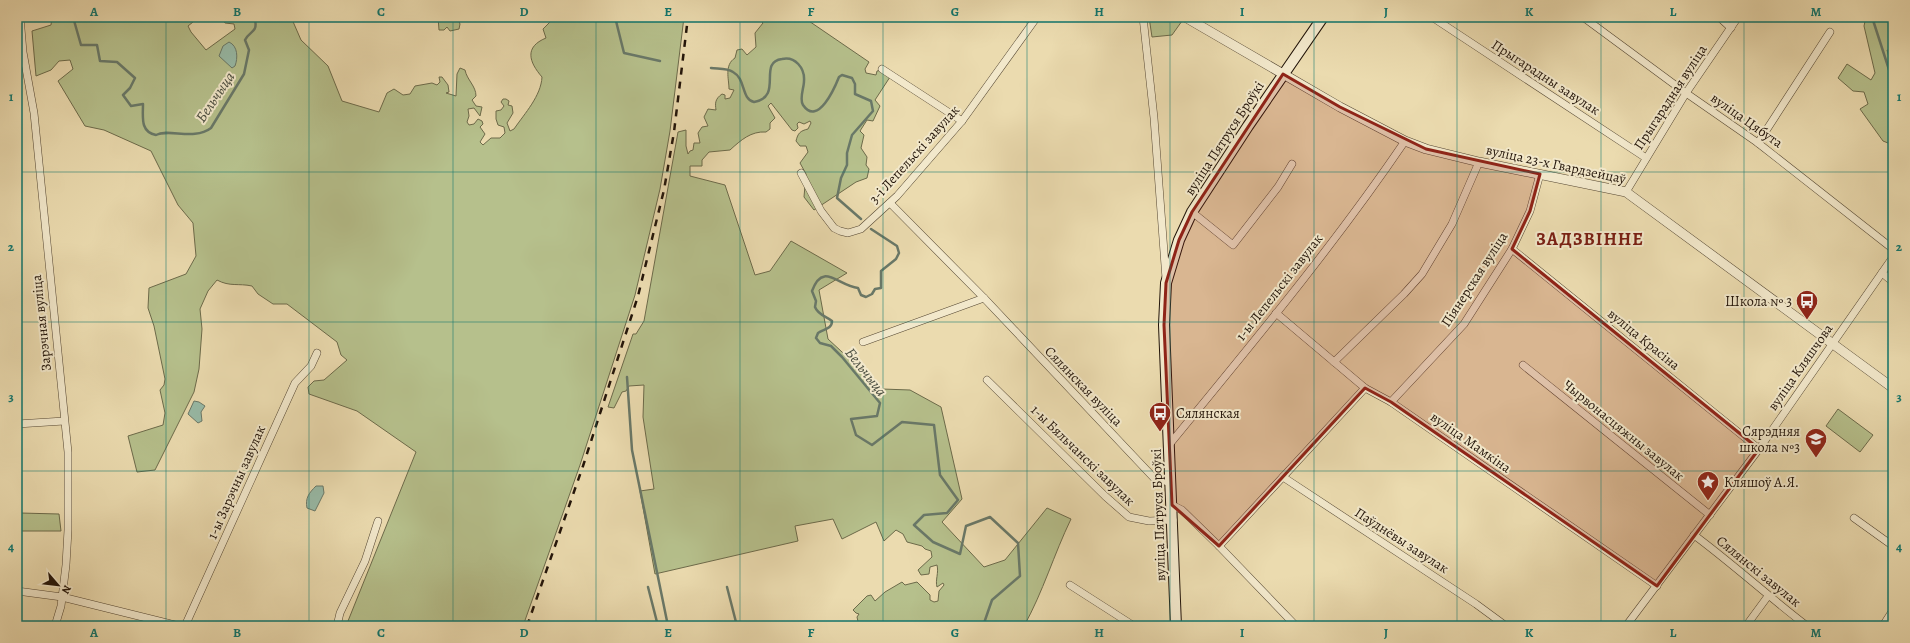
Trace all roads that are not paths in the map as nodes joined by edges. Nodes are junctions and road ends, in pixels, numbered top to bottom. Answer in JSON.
{"nodes":[{"id":1,"x":20,"y":17,"type":"edge"},
{"id":2,"x":1037,"y":17,"type":"edge"},
{"id":3,"x":1143,"y":17,"type":"edge"},
{"id":4,"x":1185,"y":17,"type":"edge"},
{"id":5,"x":1323,"y":17,"type":"edge"},
{"id":6,"x":1432,"y":17,"type":"edge"},
{"id":7,"x":1583,"y":17,"type":"edge"},
{"id":8,"x":1719,"y":17,"type":"edge"},
{"id":9,"x":1738,"y":17,"type":"edge"},
{"id":10,"x":1731,"y":28,"type":"junction"},
{"id":11,"x":1830,"y":32,"type":"dead end"},
{"id":12,"x":882,"y":69,"type":"dead end"},
{"id":13,"x":1283,"y":74,"type":"junction"},
{"id":14,"x":1686,"y":93,"type":"junction"},
{"id":15,"x":962,"y":121,"type":"junction"},
{"id":16,"x":1405,"y":141,"type":"junction"},
{"id":17,"x":1758,"y":142,"type":"junction"},
{"id":18,"x":1646,"y":158,"type":"junction"},
{"id":19,"x":1479,"y":162,"type":"junction"},
{"id":20,"x":1292,"y":164,"type":"dead end"},
{"id":21,"x":801,"y":173,"type":"dead end"},
{"id":22,"x":1540,"y":174,"type":"junction"},
{"id":23,"x":1626,"y":192,"type":"junction"},
{"id":24,"x":890,"y":203,"type":"junction"},
{"id":25,"x":1192,"y":212,"type":"junction"},
{"id":26,"x":1512,"y":249,"type":"junction"},
{"id":27,"x":1893,"y":249,"type":"edge"},
{"id":28,"x":1893,"y":257,"type":"edge"},
{"id":29,"x":1882,"y":273,"type":"junction"},
{"id":30,"x":1893,"y":282,"type":"edge"},
{"id":31,"x":1166,"y":283,"type":"junction"},
{"id":32,"x":984,"y":298,"type":"junction"},
{"id":33,"x":1276,"y":314,"type":"junction"},
{"id":34,"x":863,"y":342,"type":"dead end"},
{"id":35,"x":1832,"y":343,"type":"junction"},
{"id":36,"x":317,"y":353,"type":"dead end"},
{"id":37,"x":1334,"y":362,"type":"junction"},
{"id":38,"x":1522,"y":365,"type":"dead end"},
{"id":39,"x":987,"y":380,"type":"dead end"},
{"id":40,"x":1365,"y":388,"type":"junction"},
{"id":41,"x":1893,"y":388,"type":"edge"},
{"id":42,"x":1391,"y":402,"type":"junction"},
{"id":43,"x":64,"y":421,"type":"junction"},
{"id":44,"x":17,"y":424,"type":"edge"},
{"id":45,"x":1169,"y":445,"type":"junction"},
{"id":46,"x":1759,"y":449,"type":"junction"},
{"id":47,"x":1283,"y":477,"type":"junction"},
{"id":48,"x":1171,"y":483,"type":"junction"},
{"id":49,"x":1172,"y":505,"type":"junction"},
{"id":50,"x":1710,"y":515,"type":"junction"},
{"id":51,"x":1854,"y":518,"type":"dead end"},
{"id":52,"x":1173,"y":520,"type":"junction"},
{"id":53,"x":378,"y":521,"type":"dead end"},
{"id":54,"x":1694,"y":536,"type":"junction"},
{"id":55,"x":1219,"y":546,"type":"junction"},
{"id":56,"x":1893,"y":546,"type":"edge"},
{"id":57,"x":1070,"y":585,"type":"dead end"},
{"id":58,"x":1656,"y":586,"type":"junction"},
{"id":59,"x":17,"y":591,"type":"edge"},
{"id":60,"x":1768,"y":596,"type":"junction"},
{"id":61,"x":62,"y":597,"type":"junction"},
{"id":62,"x":1893,"y":612,"type":"edge"},
{"id":63,"x":54,"y":626,"type":"edge"},
{"id":64,"x":179,"y":626,"type":"edge"},
{"id":65,"x":185,"y":626,"type":"edge"},
{"id":66,"x":336,"y":626,"type":"edge"},
{"id":67,"x":1134,"y":626,"type":"edge"},
{"id":68,"x":1176,"y":626,"type":"edge"},
{"id":69,"x":1296,"y":626,"type":"edge"},
{"id":70,"x":1506,"y":626,"type":"edge"},
{"id":71,"x":1626,"y":626,"type":"edge"},
{"id":72,"x":1746,"y":626,"type":"edge"},
{"id":73,"x":1807,"y":626,"type":"edge"},
{"id":74,"x":1884,"y":626,"type":"edge"}],
"edges":[{"from":1,"to":43,"type":"street","name":"Зарэчная вуліца"},
{"from":2,"to":15,"type":"street","name":"3-і Лепельскі завулак"},
{"from":3,"to":31,"type":"street","name":"вуліца Пятруся Броўкі"},
{"from":4,"to":13,"type":"street","name":"вуліца 23-х Гвардзейцаў"},
{"from":5,"to":13,"type":"main road","name":"вуліца Пятруся Броўкі"},
{"from":6,"to":18,"type":"street","name":"Прыгарадны завулак"},
{"from":7,"to":14,"type":"street","name":"вуліца Цябута"},
{"from":8,"to":10,"type":"street"},
{"from":9,"to":10,"type":"street","name":"Прыгарадная вуліца"},
{"from":10,"to":14,"type":"street","name":"Прыгарадная вуліца"},
{"from":11,"to":17,"type":"street"},
{"from":12,"to":15,"type":"street"},
{"from":13,"to":16,"type":"street","name":"вуліца 23-х Гвардзейцаў"},
{"from":13,"to":25,"type":"main road","name":"вуліца Пятруся Броўкі"},
{"from":14,"to":17,"type":"street","name":"вуліца Цябута"},
{"from":14,"to":18,"type":"street","name":"Прыгарадная вуліца"},
{"from":15,"to":24,"type":"street","name":"3-і Лепельскі завулак"},
{"from":16,"to":19,"type":"street","name":"вуліца 23-х Гвардзейцаў"},
{"from":16,"to":33,"type":"street","name":"1-ы Лепельскі завулак"},
{"from":17,"to":27,"type":"street","name":"вуліца Цябута"},
{"from":18,"to":23,"type":"street","name":"Прыгарадная вуліца"},
{"from":19,"to":22,"type":"street","name":"вуліца 23-х Гвардзейцаў"},
{"from":19,"to":37,"type":"street"},
{"from":20,"to":25,"type":"street"},
{"from":21,"to":24,"type":"street","name":"3-і Лепельскі завулак"},
{"from":22,"to":23,"type":"street","name":"вуліца 23-х Гвардзейцаў"},
{"from":22,"to":26,"type":"street","name":"Піянерская вуліца"},
{"from":23,"to":35,"type":"street","name":"вуліца 23-х Гвардзейцаў"},
{"from":24,"to":32,"type":"street","name":"Сялянская вуліца"},
{"from":25,"to":31,"type":"main road","name":"вуліца Пятруся Броўкі"},
{"from":26,"to":42,"type":"street","name":"Піянерская вуліца"},
{"from":26,"to":46,"type":"street","name":"вуліца Красіна"},
{"from":28,"to":29,"type":"street","name":"вуліца Кляшчова"},
{"from":29,"to":30,"type":"street"},
{"from":29,"to":35,"type":"street","name":"вуліца Кляшчова"},
{"from":31,"to":45,"type":"main road","name":"вуліца Пятруся Броўкі"},
{"from":32,"to":34,"type":"street"},
{"from":32,"to":48,"type":"street","name":"Сялянская вуліца"},
{"from":33,"to":37,"type":"street","name":"вуліца Мамкіна"},
{"from":33,"to":45,"type":"street","name":"1-ы Лепельскі завулак"},
{"from":35,"to":41,"type":"street","name":"вуліца 23-х Гвардзейцаў"},
{"from":35,"to":46,"type":"street","name":"вуліца Кляшчова"},
{"from":36,"to":65,"type":"street","name":"1-ы Зарэчны завулак"},
{"from":37,"to":40,"type":"street","name":"вуліца Мамкіна"},
{"from":38,"to":50,"type":"street","name":"Чырвонасцяжны завулак"},
{"from":39,"to":52,"type":"street","name":"1-ы Бяльчанскі завулак"},
{"from":40,"to":42,"type":"street","name":"вуліца Мамкіна"},
{"from":40,"to":47,"type":"street"},
{"from":42,"to":58,"type":"street","name":"вуліца Мамкіна"},
{"from":43,"to":44,"type":"street"},
{"from":43,"to":61,"type":"street","name":"Зарэчная вуліца"},
{"from":45,"to":48,"type":"main road","name":"вуліца Пятруся Броўкі"},
{"from":46,"to":50,"type":"street","name":"вуліца Кляшчова"},
{"from":47,"to":55,"type":"street"},
{"from":47,"to":70,"type":"street","name":"Паўднёвы завулак"},
{"from":48,"to":49,"type":"main road","name":"вуліца Пятруся Броўкі"},
{"from":49,"to":52,"type":"main road","name":"вуліца Пятруся Броўкі"},
{"from":49,"to":55,"type":"street"},
{"from":50,"to":54,"type":"street","name":"вуліца Кляшчова"},
{"from":51,"to":56,"type":"street"},
{"from":52,"to":68,"type":"main road","name":"вуліца Пятруся Броўкі"},
{"from":53,"to":66,"type":"street"},
{"from":54,"to":58,"type":"street","name":"вуліца Кляшчова"},
{"from":54,"to":60,"type":"street","name":"Сялянскі завулак"},
{"from":55,"to":69,"type":"street"},
{"from":57,"to":67,"type":"street"},
{"from":58,"to":71,"type":"street","name":"вуліца Кляшчова"},
{"from":59,"to":61,"type":"street"},
{"from":60,"to":72,"type":"street"},
{"from":60,"to":73,"type":"street","name":"Сялянскі завулак"},
{"from":61,"to":63,"type":"street","name":"Зарэчная вуліца"},
{"from":61,"to":64,"type":"street"},
{"from":62,"to":74,"type":"street"}]}
